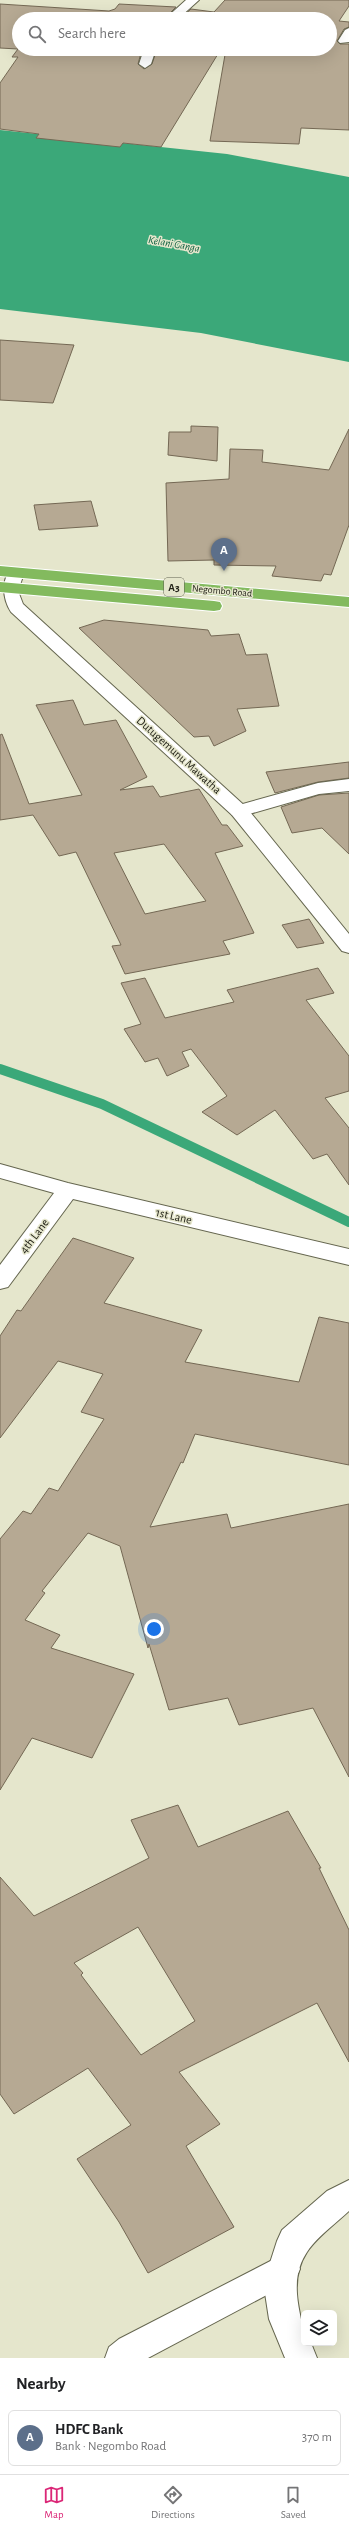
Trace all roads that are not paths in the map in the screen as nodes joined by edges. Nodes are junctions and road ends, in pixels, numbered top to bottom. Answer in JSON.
{"nodes":[{"id":1,"x":193,"y":0,"type":"edge"},
{"id":2,"x":179,"y":12,"type":"edge"},
{"id":3,"x":147,"y":56,"type":"edge"},
{"id":4,"x":144,"y":64,"type":"dead end"},
{"id":5,"x":6,"y":580,"type":"edge"},
{"id":6,"x":349,"y":602,"type":"edge"},
{"id":7,"x":349,"y":617,"type":"edge"},
{"id":8,"x":349,"y":785,"type":"edge"},
{"id":9,"x":239,"y":811,"type":"junction"},
{"id":10,"x":349,"y":947,"type":"edge"},
{"id":11,"x":0,"y":1171,"type":"edge"},
{"id":12,"x":68,"y":1190,"type":"junction"},
{"id":13,"x":349,"y":1257,"type":"edge"},
{"id":14,"x":0,"y":1281,"type":"edge"},
{"id":15,"x":349,"y":2195,"type":"edge"},
{"id":16,"x":284,"y":2269,"type":"junction"},
{"id":17,"x":121,"y":2358,"type":"edge"},
{"id":18,"x":301,"y":2358,"type":"edge"}],
"edges":[{"from":1,"to":2,"type":"street"},
{"from":3,"to":4,"type":"street"},
{"from":5,"to":6,"type":"highway","name":"Negombo Road","number":"A3"},
{"from":5,"to":7,"type":"highway","name":"Negombo Road","number":"A3"},
{"from":5,"to":9,"type":"street","name":"Dutugemunu Mawatha"},
{"from":8,"to":9,"type":"street"},
{"from":9,"to":10,"type":"street","name":"Dutugemunu Mawatha"},
{"from":11,"to":12,"type":"street","name":"1st Lane"},
{"from":12,"to":13,"type":"street","name":"1st Lane"},
{"from":12,"to":14,"type":"street","name":"4th Lane"},
{"from":15,"to":16,"type":"street"},
{"from":16,"to":17,"type":"street"},
{"from":16,"to":18,"type":"street"}]}
